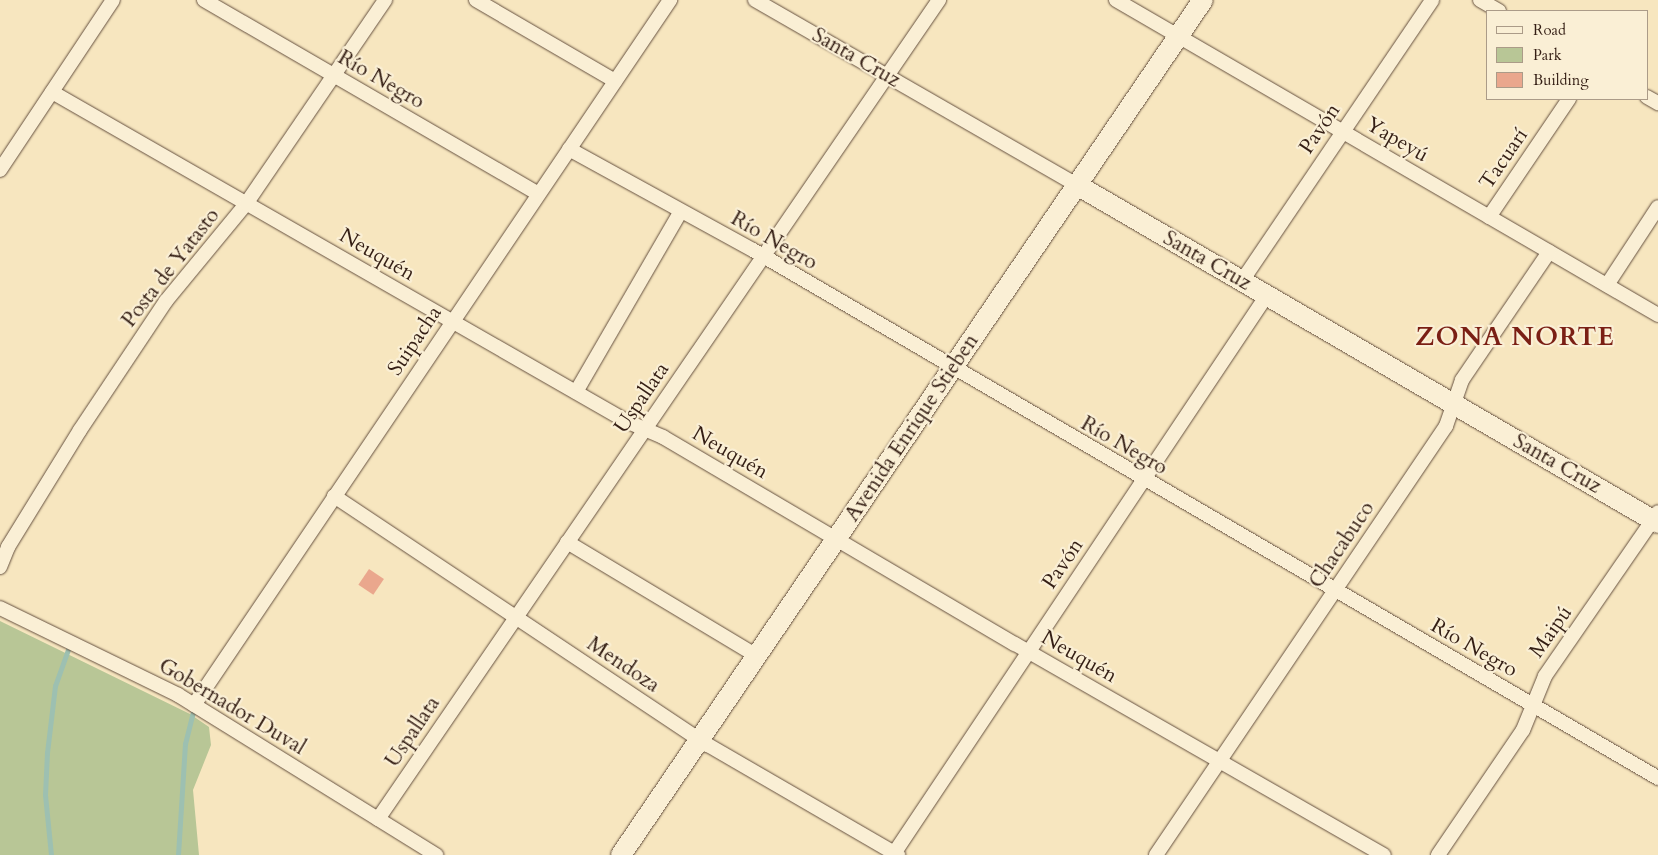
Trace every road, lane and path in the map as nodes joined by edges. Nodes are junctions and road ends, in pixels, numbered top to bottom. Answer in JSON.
{"nodes":[{"id":1,"x":113,"y":0,"type":"edge"},
{"id":2,"x":204,"y":0,"type":"edge"},
{"id":3,"x":385,"y":0,"type":"edge"},
{"id":4,"x":476,"y":0,"type":"edge"},
{"id":5,"x":670,"y":0,"type":"edge"},
{"id":6,"x":755,"y":0,"type":"edge"},
{"id":7,"x":940,"y":0,"type":"edge"},
{"id":8,"x":1116,"y":0,"type":"edge"},
{"id":9,"x":1203,"y":0,"type":"edge"},
{"id":10,"x":1432,"y":0,"type":"edge"},
{"id":11,"x":1480,"y":0,"type":"edge"},
{"id":12,"x":1497,"y":10,"type":"edge"},
{"id":13,"x":1179,"y":36,"type":"junction"},
{"id":14,"x":334,"y":75,"type":"junction"},
{"id":15,"x":887,"y":76,"type":"junction"},
{"id":16,"x":615,"y":81,"type":"junction"},
{"id":17,"x":52,"y":92,"type":"junction"},
{"id":18,"x":1568,"y":100,"type":"edge"},
{"id":19,"x":1343,"y":132,"type":"junction"},
{"id":20,"x":569,"y":150,"type":"junction"},
{"id":21,"x":0,"y":170,"type":"edge"},
{"id":22,"x":1077,"y":185,"type":"junction"},
{"id":23,"x":538,"y":194,"type":"junction"},
{"id":24,"x":246,"y":204,"type":"junction"},
{"id":25,"x":1658,"y":206,"type":"edge"},
{"id":26,"x":681,"y":211,"type":"junction"},
{"id":27,"x":1489,"y":217,"type":"junction"},
{"id":28,"x":1549,"y":252,"type":"junction"},
{"id":29,"x":763,"y":257,"type":"junction"},
{"id":30,"x":1242,"y":281,"type":"junction"},
{"id":31,"x":1607,"y":285,"type":"junction"},
{"id":32,"x":1267,"y":295,"type":"junction"},
{"id":33,"x":1658,"y":315,"type":"edge"},
{"id":34,"x":452,"y":321,"type":"junction"},
{"id":35,"x":953,"y":368,"type":"junction"},
{"id":36,"x":576,"y":392,"type":"junction"},
{"id":37,"x":1454,"y":404,"type":"junction"},
{"id":38,"x":645,"y":429,"type":"junction"},
{"id":39,"x":1143,"y":480,"type":"junction"},
{"id":40,"x":334,"y":496,"type":"junction"},
{"id":41,"x":1656,"y":518,"type":"edge"},
{"id":42,"x":837,"y":539,"type":"junction"},
{"id":43,"x":568,"y":542,"type":"junction"},
{"id":44,"x":0,"y":567,"type":"edge"},
{"id":45,"x":1335,"y":591,"type":"junction"},
{"id":46,"x":0,"y":608,"type":"edge"},
{"id":47,"x":516,"y":618,"type":"junction"},
{"id":48,"x":1029,"y":651,"type":"junction"},
{"id":49,"x":757,"y":656,"type":"junction"},
{"id":50,"x":194,"y":705,"type":"junction"},
{"id":51,"x":1533,"y":705,"type":"junction"},
{"id":52,"x":700,"y":740,"type":"junction"},
{"id":53,"x":1220,"y":761,"type":"junction"},
{"id":54,"x":1658,"y":778,"type":"edge"},
{"id":55,"x":378,"y":819,"type":"junction"},
{"id":56,"x":895,"y":854,"type":"edge"},
{"id":57,"x":436,"y":855,"type":"edge"},
{"id":58,"x":622,"y":855,"type":"edge"},
{"id":59,"x":1156,"y":855,"type":"edge"},
{"id":60,"x":1384,"y":855,"type":"edge"},
{"id":61,"x":1438,"y":855,"type":"edge"}],
"edges":[{"from":1,"to":17,"type":"street"},
{"from":2,"to":14,"type":"street","name":"Río Negro"},
{"from":3,"to":14,"type":"street","name":"Posta de Yatasto"},
{"from":4,"to":16,"type":"street"},
{"from":5,"to":16,"type":"street","name":"Suipacha"},
{"from":6,"to":15,"type":"street","name":"Santa Cruz"},
{"from":7,"to":15,"type":"street","name":"Uspallata"},
{"from":8,"to":13,"type":"street","name":"Yapeyú"},
{"from":9,"to":13,"type":"main road","name":"Avenida Enrique Stieben"},
{"from":10,"to":19,"type":"street","name":"Pavón"},
{"from":11,"to":12,"type":"street"},
{"from":13,"to":19,"type":"street","name":"Yapeyú"},
{"from":13,"to":22,"type":"main road","name":"Avenida Enrique Stieben"},
{"from":14,"to":23,"type":"street","name":"Río Negro"},
{"from":14,"to":24,"type":"street","name":"Posta de Yatasto"},
{"from":15,"to":22,"type":"street","name":"Santa Cruz"},
{"from":15,"to":29,"type":"street","name":"Uspallata"},
{"from":16,"to":20,"type":"street","name":"Suipacha"},
{"from":17,"to":21,"type":"street"},
{"from":17,"to":24,"type":"street","name":"Neuquén"},
{"from":18,"to":27,"type":"street","name":"Tacuarí"},
{"from":19,"to":27,"type":"street","name":"Yapeyú"},
{"from":19,"to":30,"type":"street","name":"Pavón"},
{"from":20,"to":23,"type":"street","name":"Suipacha"},
{"from":20,"to":26,"type":"street","name":"Río Negro"},
{"from":22,"to":30,"type":"main road","name":"Santa Cruz"},
{"from":22,"to":35,"type":"main road","name":"Avenida Enrique Stieben"},
{"from":23,"to":34,"type":"street","name":"Suipacha"},
{"from":24,"to":34,"type":"street","name":"Neuquén"},
{"from":24,"to":44,"type":"street","name":"Posta de Yatasto"},
{"from":25,"to":31,"type":"street"},
{"from":26,"to":29,"type":"street","name":"Río Negro"},
{"from":26,"to":36,"type":"street"},
{"from":27,"to":28,"type":"street","name":"Yapeyú"},
{"from":28,"to":31,"type":"street","name":"Yapeyú"},
{"from":28,"to":37,"type":"street","name":"Chacabuco"},
{"from":29,"to":35,"type":"street","name":"Río Negro"},
{"from":29,"to":38,"type":"street","name":"Uspallata"},
{"from":30,"to":32,"type":"main road","name":"Santa Cruz"},
{"from":31,"to":33,"type":"street","name":"Yapeyú"},
{"from":32,"to":37,"type":"main road","name":"Santa Cruz"},
{"from":32,"to":39,"type":"street","name":"Pavón"},
{"from":34,"to":36,"type":"street","name":"Neuquén"},
{"from":34,"to":40,"type":"street","name":"Suipacha"},
{"from":35,"to":39,"type":"street","name":"Río Negro"},
{"from":35,"to":42,"type":"main road","name":"Avenida Enrique Stieben"},
{"from":36,"to":38,"type":"street","name":"Neuquén"},
{"from":37,"to":41,"type":"main road","name":"Santa Cruz"},
{"from":37,"to":45,"type":"street","name":"Chacabuco"},
{"from":38,"to":42,"type":"street","name":"Neuquén"},
{"from":38,"to":43,"type":"street","name":"Uspallata"},
{"from":39,"to":45,"type":"street","name":"Río Negro"},
{"from":39,"to":48,"type":"street","name":"Pavón"},
{"from":40,"to":47,"type":"street","name":"Mendoza"},
{"from":40,"to":50,"type":"street","name":"Suipacha"},
{"from":41,"to":51,"type":"street","name":"Maipú"},
{"from":42,"to":48,"type":"street","name":"Neuquén"},
{"from":42,"to":49,"type":"main road","name":"Avenida Enrique Stieben"},
{"from":43,"to":47,"type":"street","name":"Uspallata"},
{"from":43,"to":49,"type":"street"},
{"from":45,"to":51,"type":"street","name":"Río Negro"},
{"from":45,"to":53,"type":"street","name":"Chacabuco"},
{"from":46,"to":50,"type":"street","name":"Gobernador Duval"},
{"from":47,"to":52,"type":"street","name":"Mendoza"},
{"from":47,"to":55,"type":"street","name":"Uspallata"},
{"from":48,"to":53,"type":"street","name":"Neuquén"},
{"from":48,"to":56,"type":"street","name":"Pavón"},
{"from":49,"to":52,"type":"main road","name":"Avenida Enrique Stieben"},
{"from":50,"to":55,"type":"street","name":"Gobernador Duval"},
{"from":51,"to":54,"type":"street","name":"Río Negro"},
{"from":51,"to":61,"type":"street","name":"Maipú"},
{"from":52,"to":56,"type":"street","name":"Mendoza"},
{"from":52,"to":58,"type":"main road","name":"Avenida Enrique Stieben"},
{"from":53,"to":59,"type":"street","name":"Chacabuco"},
{"from":53,"to":60,"type":"street","name":"Neuquén"},
{"from":55,"to":57,"type":"street","name":"Gobernador Duval"}]}
